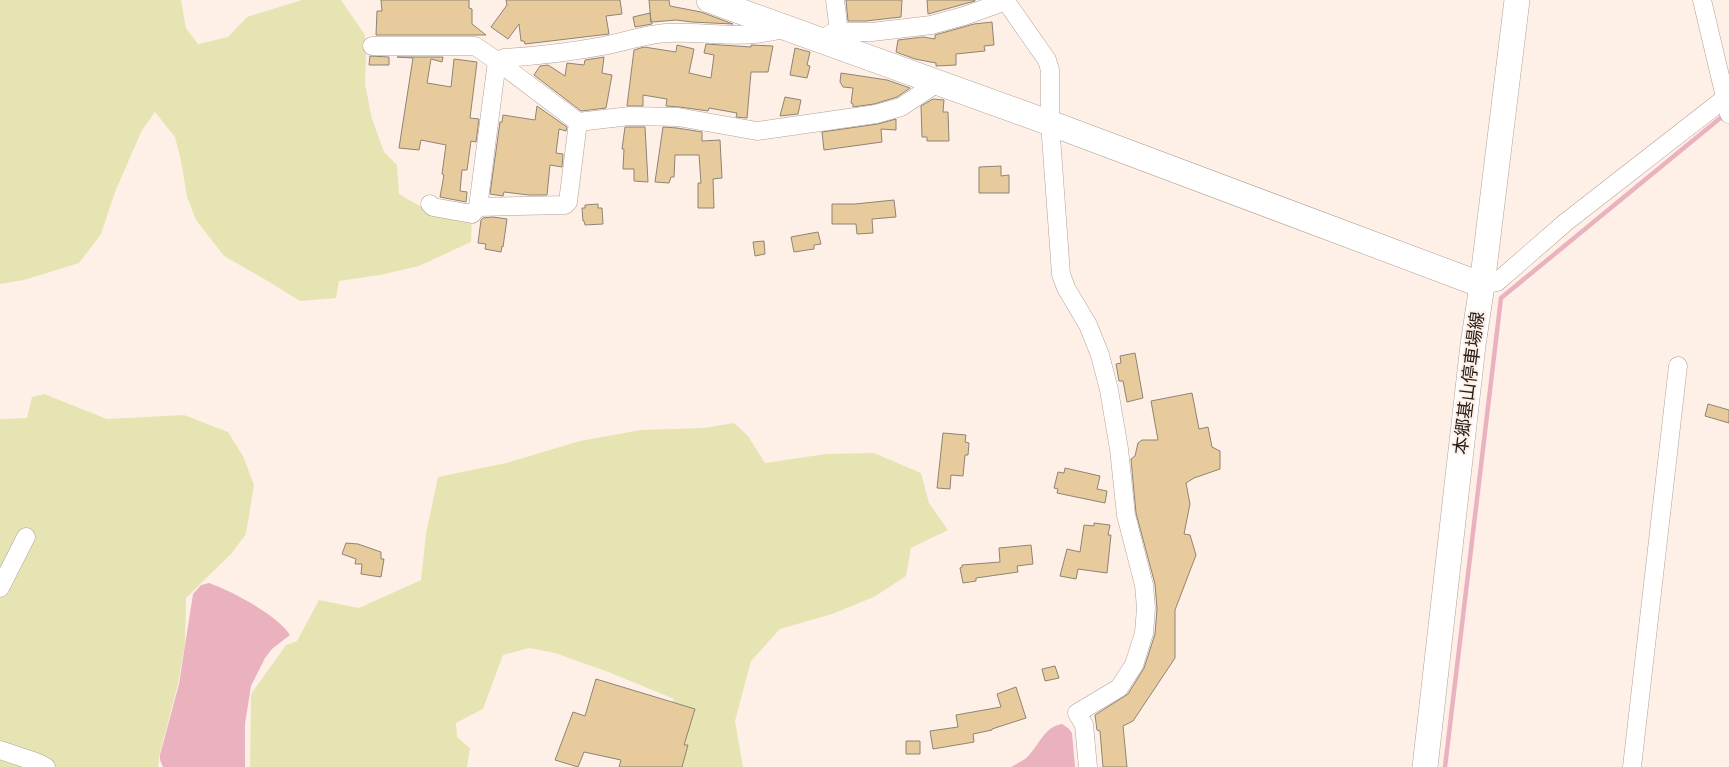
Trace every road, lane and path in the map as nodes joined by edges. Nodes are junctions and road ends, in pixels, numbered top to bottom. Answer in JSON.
{"nodes":[{"id":1,"x":709,"y":0,"type":"edge"},
{"id":2,"x":834,"y":0,"type":"edge"},
{"id":3,"x":1517,"y":0,"type":"edge"},
{"id":4,"x":1702,"y":0,"type":"edge"},
{"id":5,"x":1005,"y":1,"type":"edge"},
{"id":6,"x":750,"y":8,"type":"edge"},
{"id":7,"x":785,"y":28,"type":"junction"},
{"id":8,"x":829,"y":36,"type":"junction"},
{"id":9,"x":372,"y":46,"type":"dead end"},
{"id":10,"x":498,"y":61,"type":"junction"},
{"id":11,"x":937,"y":83,"type":"junction"},
{"id":12,"x":1728,"y":102,"type":"edge"},
{"id":13,"x":578,"y":122,"type":"junction"},
{"id":14,"x":1050,"y":124,"type":"junction"},
{"id":15,"x":430,"y":204,"type":"dead end"},
{"id":16,"x":478,"y":207,"type":"junction"},
{"id":17,"x":1482,"y":285,"type":"junction"},
{"id":18,"x":1678,"y":366,"type":"dead end"},
{"id":19,"x":26,"y":537,"type":"dead end"},
{"id":20,"x":0,"y":588,"type":"edge"},
{"id":21,"x":0,"y":750,"type":"edge"},
{"id":22,"x":46,"y":767,"type":"edge"},
{"id":23,"x":1088,"y":767,"type":"edge"},
{"id":24,"x":1425,"y":767,"type":"edge"},
{"id":25,"x":1632,"y":767,"type":"edge"}],
"edges":[{"from":1,"to":6,"type":"street"},
{"from":2,"to":8,"type":"street"},
{"from":3,"to":17,"type":"street","name":"本郷基山停車場線"},
{"from":4,"to":12,"type":"street"},
{"from":5,"to":8,"type":"street"},
{"from":5,"to":14,"type":"street"},
{"from":6,"to":7,"type":"street"},
{"from":7,"to":8,"type":"street"},
{"from":7,"to":10,"type":"street"},
{"from":8,"to":11,"type":"street"},
{"from":9,"to":10,"type":"street"},
{"from":10,"to":13,"type":"street"},
{"from":10,"to":16,"type":"street"},
{"from":11,"to":13,"type":"street"},
{"from":11,"to":14,"type":"street"},
{"from":12,"to":17,"type":"street"},
{"from":13,"to":16,"type":"street"},
{"from":14,"to":17,"type":"street"},
{"from":14,"to":23,"type":"street"},
{"from":15,"to":16,"type":"street"},
{"from":17,"to":24,"type":"street","name":"本郷基山停車場線"},
{"from":18,"to":25,"type":"street"},
{"from":19,"to":20,"type":"street"},
{"from":21,"to":22,"type":"street"}]}
